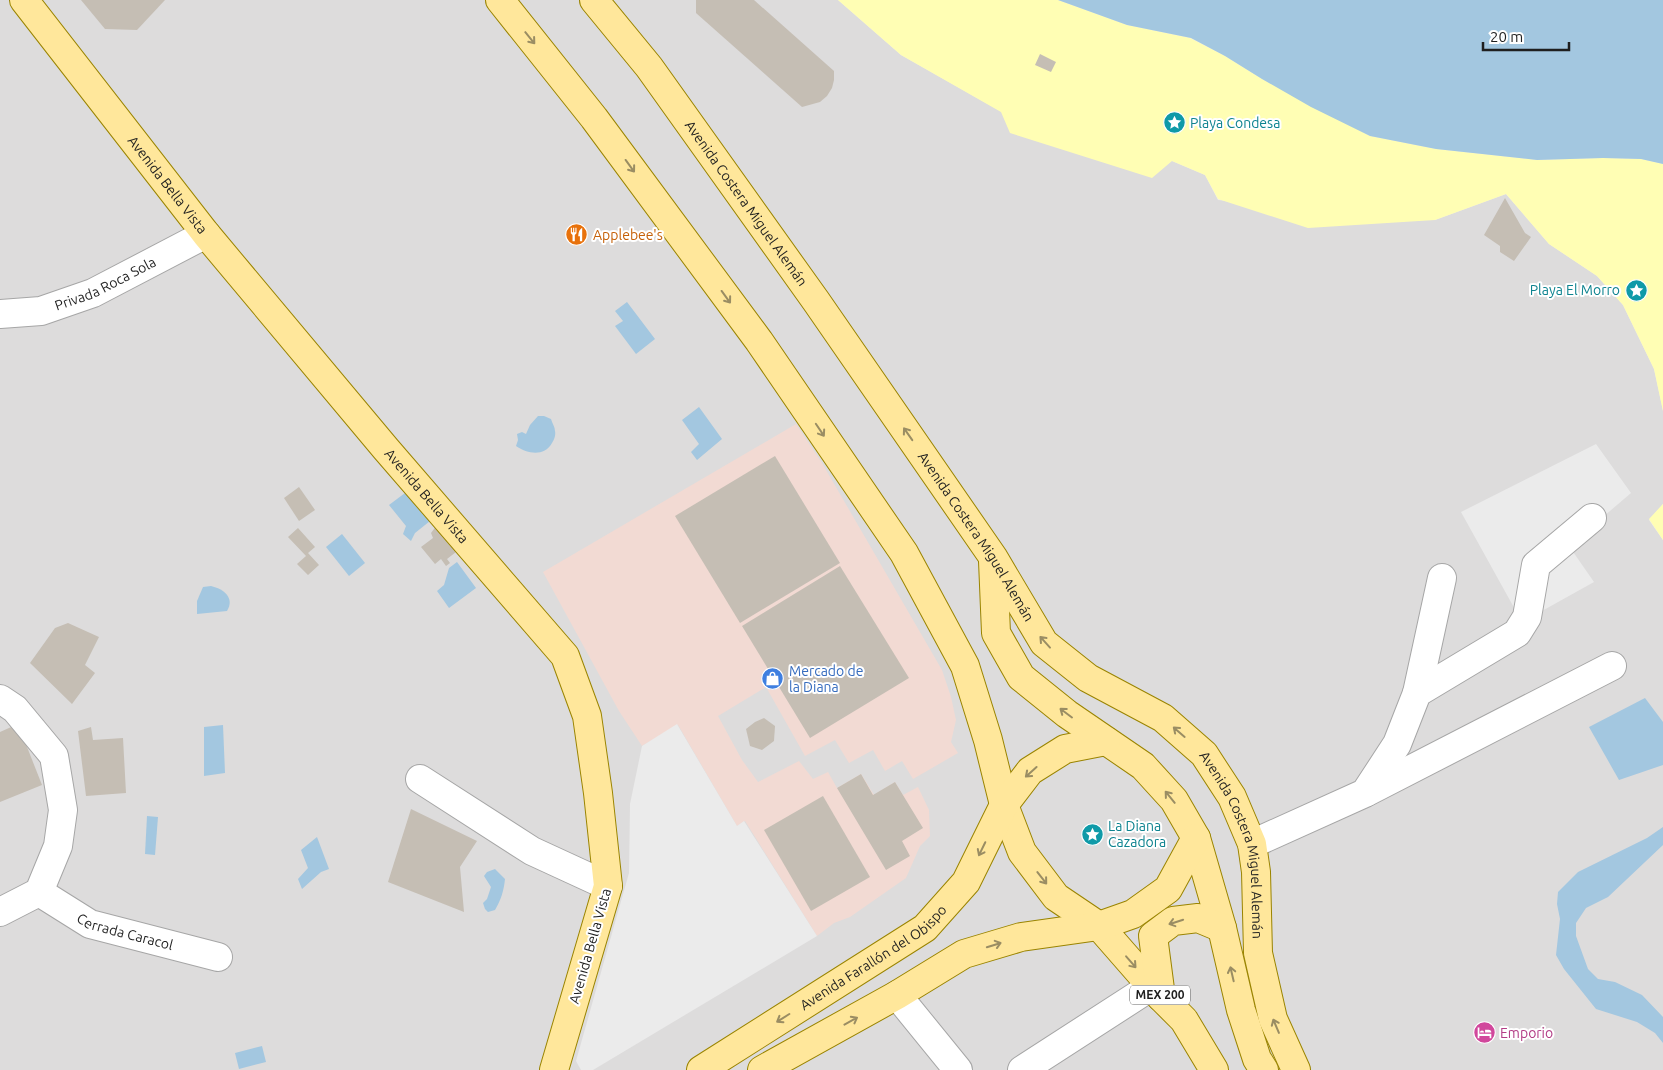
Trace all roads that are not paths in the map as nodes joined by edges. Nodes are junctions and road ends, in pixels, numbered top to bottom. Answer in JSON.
{"nodes":[{"id":1,"x":24,"y":0,"type":"edge"},
{"id":2,"x":500,"y":0,"type":"edge"},
{"id":3,"x":594,"y":0,"type":"edge"},
{"id":4,"x":206,"y":234,"type":"junction"},
{"id":5,"x":0,"y":314,"type":"edge"},
{"id":6,"x":1592,"y":518,"type":"dead end"},
{"id":7,"x":993,"y":557,"type":"junction"},
{"id":8,"x":1442,"y":578,"type":"dead end"},
{"id":9,"x":1612,"y":666,"type":"dead end"},
{"id":10,"x":1417,"y":692,"type":"junction"},
{"id":11,"x":0,"y":699,"type":"edge"},
{"id":12,"x":1106,"y":741,"type":"junction"},
{"id":13,"x":420,"y":779,"type":"dead end"},
{"id":14,"x":1365,"y":793,"type":"junction"},
{"id":15,"x":1004,"y":805,"type":"junction"},
{"id":16,"x":1196,"y":838,"type":"junction"},
{"id":17,"x":1252,"y":844,"type":"junction"},
{"id":18,"x":608,"y":886,"type":"junction"},
{"id":19,"x":39,"y":892,"type":"junction"},
{"id":20,"x":0,"y":912,"type":"edge"},
{"id":21,"x":1099,"y":926,"type":"junction"},
{"id":22,"x":1222,"y":928,"type":"junction"},
{"id":23,"x":218,"y":957,"type":"dead end"},
{"id":24,"x":1157,"y":991,"type":"junction"},
{"id":25,"x":897,"y":994,"type":"junction"},
{"id":26,"x":554,"y":1070,"type":"edge"},
{"id":27,"x":701,"y":1070,"type":"edge"},
{"id":28,"x":762,"y":1070,"type":"edge"},
{"id":29,"x":958,"y":1070,"type":"edge"},
{"id":30,"x":1022,"y":1070,"type":"edge"},
{"id":31,"x":1214,"y":1070,"type":"edge"},
{"id":32,"x":1264,"y":1070,"type":"edge"},
{"id":33,"x":1296,"y":1070,"type":"edge"}],
"edges":[{"from":1,"to":4,"type":"main road","name":"Avenida Bella Vista"},
{"from":2,"to":15,"type":"main road","one_way":true},
{"from":7,"to":3,"type":"main road","name":"Avenida Costera Miguel Alemán","one_way":true},
{"from":4,"to":5,"type":"street","name":"Privada Roca Sola"},
{"from":4,"to":18,"type":"main road","name":"Avenida Bella Vista"},
{"from":6,"to":10,"type":"street"},
{"from":12,"to":7,"type":"main road","one_way":true},
{"from":17,"to":7,"type":"main road","name":"Avenida Costera Miguel Alemán","one_way":true},
{"from":8,"to":10,"type":"street"},
{"from":9,"to":14,"type":"street"},
{"from":10,"to":14,"type":"street"},
{"from":11,"to":19,"type":"street"},
{"from":12,"to":15,"type":"main road","one_way":true},
{"from":16,"to":12,"type":"main road","one_way":true},
{"from":13,"to":18,"type":"street"},
{"from":14,"to":17,"type":"street"},
{"from":15,"to":21,"type":"main road","one_way":true},
{"from":15,"to":27,"type":"main road","name":"Avenida Farallón del Obispo","one_way":true},
{"from":16,"to":21,"type":"main road"},
{"from":16,"to":22,"type":"main road"},
{"from":33,"to":17,"type":"main road","name":"Avenida Costera Miguel Alemán","one_way":true},
{"from":18,"to":26,"type":"main road","name":"Avenida Bella Vista"},
{"from":19,"to":20,"type":"street"},
{"from":19,"to":23,"type":"street","name":"Cerrada Caracol"},
{"from":21,"to":24,"type":"main road","number":"MEX 200","one_way":true},
{"from":25,"to":21,"type":"main road","one_way":true},
{"from":22,"to":24,"type":"main road","one_way":true},
{"from":32,"to":22,"type":"main road","one_way":true},
{"from":24,"to":30,"type":"street"},
{"from":24,"to":31,"type":"main road","number":"MEX 200"},
{"from":28,"to":25,"type":"main road","one_way":true},
{"from":25,"to":29,"type":"street"}]}
